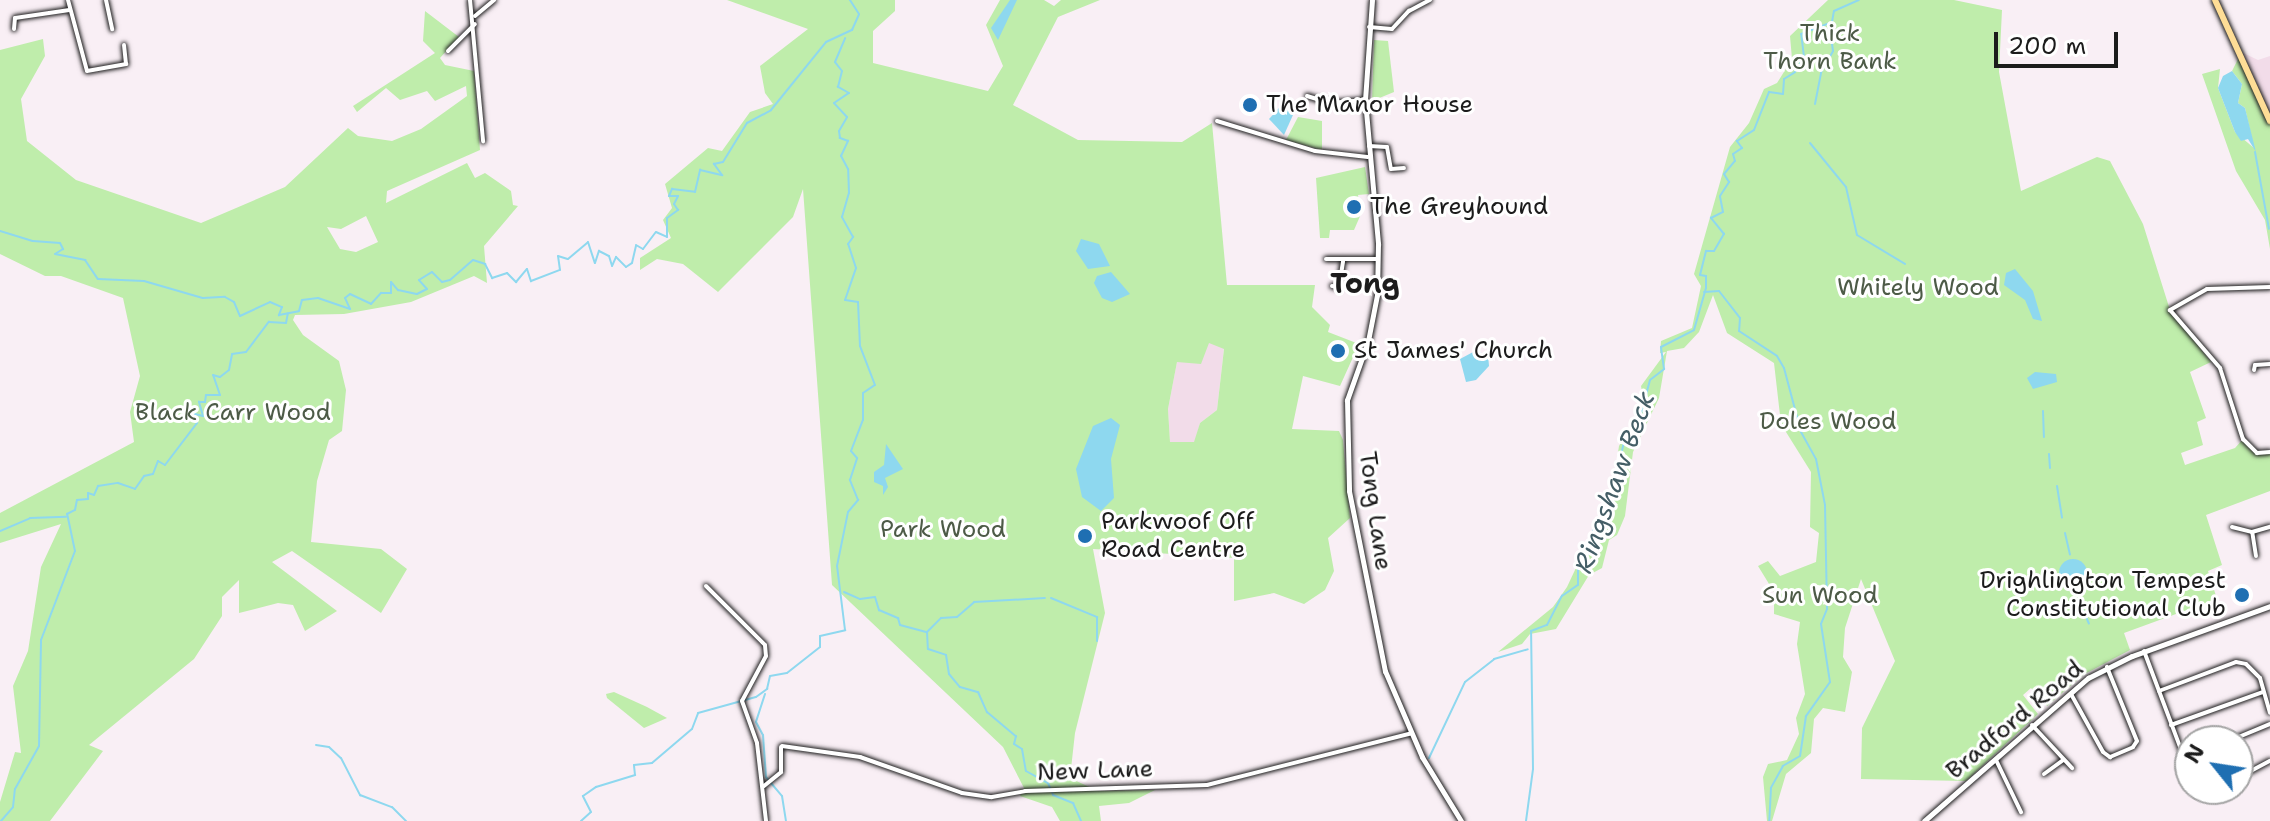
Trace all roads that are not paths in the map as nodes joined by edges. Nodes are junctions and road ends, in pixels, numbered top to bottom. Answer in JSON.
{"nodes":[{"id":1,"x":68,"y":0,"type":"edge"},
{"id":2,"x":106,"y":0,"type":"edge"},
{"id":3,"x":470,"y":0,"type":"edge"},
{"id":4,"x":494,"y":0,"type":"edge"},
{"id":5,"x":1372,"y":0,"type":"edge"},
{"id":6,"x":1430,"y":0,"type":"edge"},
{"id":7,"x":2215,"y":0,"type":"edge"},
{"id":8,"x":70,"y":10,"type":"junction"},
{"id":9,"x":475,"y":16,"type":"junction"},
{"id":10,"x":475,"y":24,"type":"junction"},
{"id":11,"x":1369,"y":27,"type":"junction"},
{"id":12,"x":14,"y":29,"type":"dead end"},
{"id":13,"x":112,"y":29,"type":"dead end"},
{"id":14,"x":124,"y":45,"type":"dead end"},
{"id":15,"x":448,"y":51,"type":"dead end"},
{"id":16,"x":1307,"y":96,"type":"dead end"},
{"id":17,"x":1365,"y":100,"type":"junction"},
{"id":18,"x":1217,"y":121,"type":"dead end"},
{"id":19,"x":2270,"y":121,"type":"edge"},
{"id":20,"x":483,"y":141,"type":"dead end"},
{"id":21,"x":1367,"y":146,"type":"junction"},
{"id":22,"x":1368,"y":157,"type":"junction"},
{"id":23,"x":1404,"y":168,"type":"dead end"},
{"id":24,"x":1326,"y":259,"type":"dead end"},
{"id":25,"x":1378,"y":259,"type":"junction"},
{"id":26,"x":1343,"y":261,"type":"junction"},
{"id":27,"x":1332,"y":286,"type":"dead end"},
{"id":28,"x":2270,"y":287,"type":"edge"},
{"id":29,"x":2270,"y":364,"type":"edge"},
{"id":30,"x":2254,"y":365,"type":"dead end"},
{"id":31,"x":2270,"y":452,"type":"edge"},
{"id":32,"x":2232,"y":527,"type":"dead end"},
{"id":33,"x":2270,"y":527,"type":"edge"},
{"id":34,"x":2252,"y":532,"type":"junction"},
{"id":35,"x":2256,"y":556,"type":"dead end"},
{"id":36,"x":706,"y":586,"type":"dead end"},
{"id":37,"x":2270,"y":606,"type":"edge"},
{"id":38,"x":2144,"y":651,"type":"junction"},
{"id":39,"x":2107,"y":667,"type":"junction"},
{"id":40,"x":2159,"y":691,"type":"junction"},
{"id":41,"x":2264,"y":691,"type":"junction"},
{"id":42,"x":2070,"y":692,"type":"junction"},
{"id":43,"x":2270,"y":713,"type":"edge"},
{"id":44,"x":2032,"y":725,"type":"junction"},
{"id":45,"x":2171,"y":725,"type":"junction"},
{"id":46,"x":2174,"y":732,"type":"edge"},
{"id":47,"x":1412,"y":733,"type":"junction"},
{"id":48,"x":1996,"y":760,"type":"junction"},
{"id":49,"x":2063,"y":760,"type":"junction"},
{"id":50,"x":2072,"y":768,"type":"dead end"},
{"id":51,"x":2044,"y":774,"type":"dead end"},
{"id":52,"x":764,"y":786,"type":"junction"},
{"id":53,"x":2021,"y":812,"type":"dead end"},
{"id":54,"x":766,"y":821,"type":"edge"},
{"id":55,"x":1461,"y":821,"type":"edge"},
{"id":56,"x":1924,"y":821,"type":"edge"}],
"edges":[{"from":1,"to":8,"type":"street"},
{"from":2,"to":13,"type":"street"},
{"from":3,"to":9,"type":"street"},
{"from":4,"to":9,"type":"street"},
{"from":5,"to":11,"type":"street","name":"Tong Lane"},
{"from":6,"to":11,"type":"street"},
{"from":7,"to":19,"type":"main road"},
{"from":8,"to":12,"type":"street"},
{"from":8,"to":14,"type":"street"},
{"from":9,"to":10,"type":"street"},
{"from":10,"to":15,"type":"street"},
{"from":10,"to":20,"type":"street"},
{"from":11,"to":17,"type":"street","name":"Tong Lane"},
{"from":16,"to":17,"type":"street"},
{"from":17,"to":21,"type":"street","name":"Tong Lane"},
{"from":18,"to":22,"type":"street"},
{"from":21,"to":22,"type":"street","name":"Tong Lane"},
{"from":21,"to":23,"type":"street"},
{"from":22,"to":25,"type":"street","name":"Tong Lane"},
{"from":24,"to":26,"type":"street"},
{"from":25,"to":26,"type":"street"},
{"from":25,"to":47,"type":"street","name":"Tong Lane"},
{"from":26,"to":27,"type":"street"},
{"from":28,"to":31,"type":"street"},
{"from":29,"to":30,"type":"street"},
{"from":32,"to":34,"type":"street"},
{"from":33,"to":34,"type":"street"},
{"from":34,"to":35,"type":"street"},
{"from":36,"to":52,"type":"street"},
{"from":37,"to":38,"type":"street","name":"Bradford Road"},
{"from":38,"to":39,"type":"street","name":"Bradford Road"},
{"from":38,"to":40,"type":"street"},
{"from":39,"to":42,"type":"street","name":"Bradford Road"},
{"from":39,"to":42,"type":"street"},
{"from":40,"to":41,"type":"street"},
{"from":40,"to":45,"type":"street"},
{"from":41,"to":43,"type":"street"},
{"from":41,"to":45,"type":"street"},
{"from":42,"to":44,"type":"street","name":"Bradford Road"},
{"from":44,"to":48,"type":"street","name":"Bradford Road"},
{"from":44,"to":49,"type":"street"},
{"from":45,"to":46,"type":"street"},
{"from":47,"to":52,"type":"street","name":"New Lane"},
{"from":47,"to":55,"type":"street","name":"Tong Lane"},
{"from":48,"to":53,"type":"street"},
{"from":48,"to":56,"type":"street","name":"Bradford Road"},
{"from":49,"to":50,"type":"street"},
{"from":49,"to":51,"type":"street"},
{"from":52,"to":54,"type":"street"}]}
